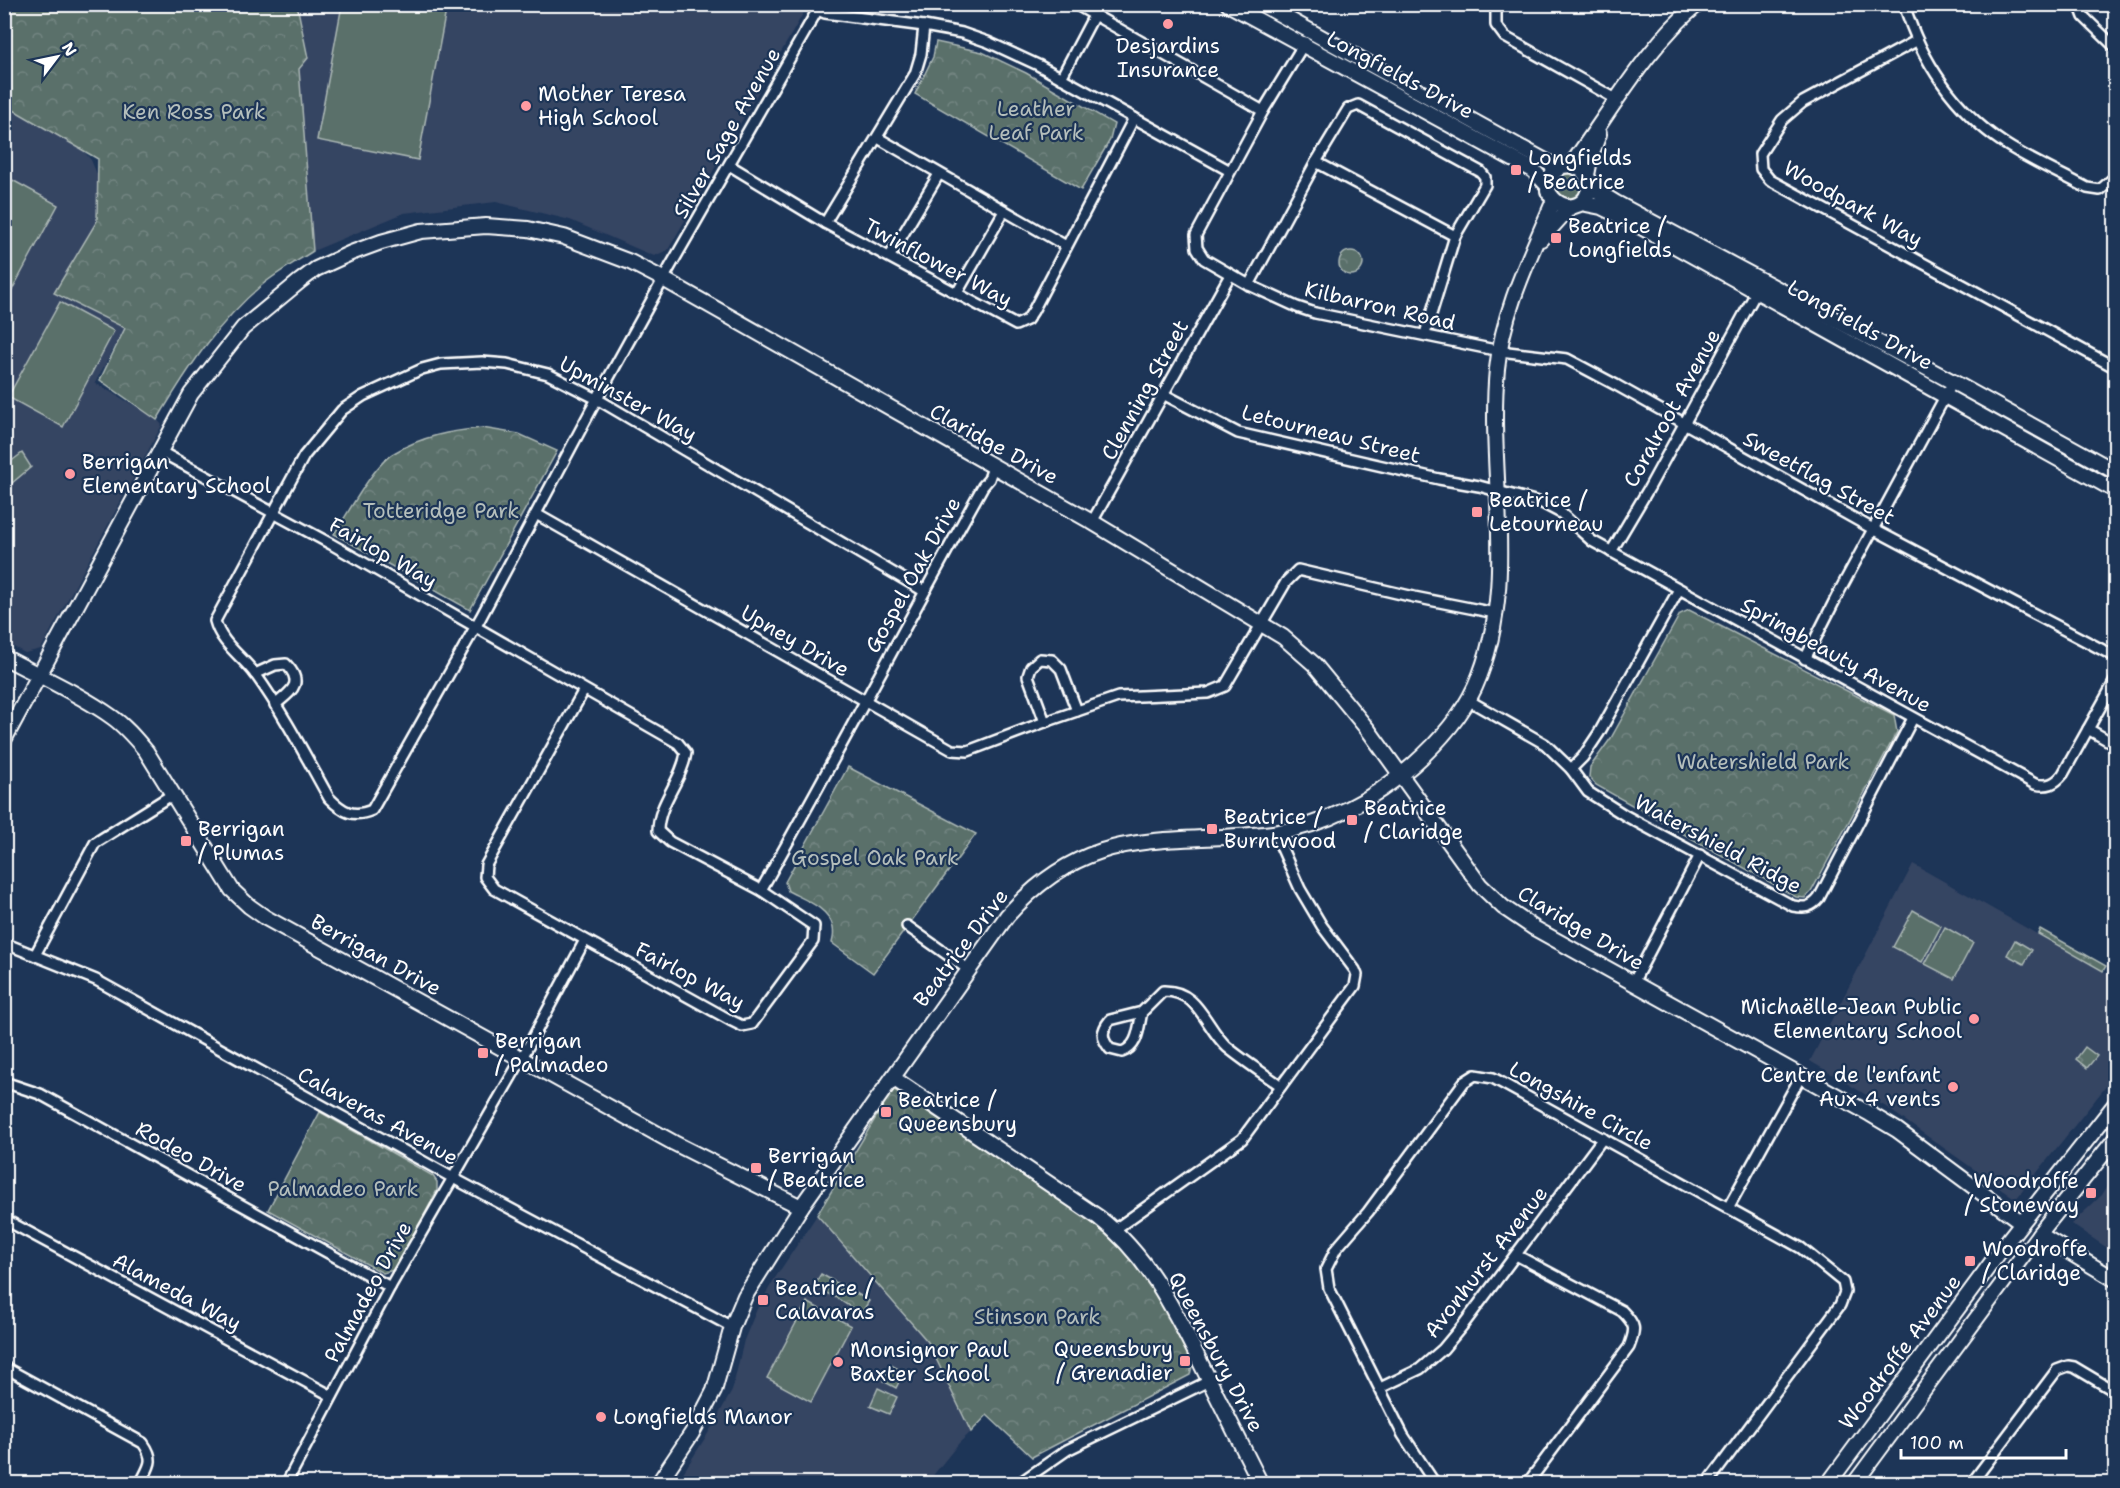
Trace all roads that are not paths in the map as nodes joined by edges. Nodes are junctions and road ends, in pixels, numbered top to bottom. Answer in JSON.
{"nodes":[{"id":1,"x":1075,"y":4,"type":"edge"},
{"id":2,"x":1100,"y":4,"type":"edge"},
{"id":3,"x":1228,"y":4,"type":"edge"},
{"id":4,"x":1261,"y":4,"type":"edge"},
{"id":5,"x":1501,"y":4,"type":"edge"},
{"id":6,"x":1698,"y":4,"type":"edge"},
{"id":7,"x":1904,"y":4,"type":"edge"},
{"id":8,"x":2079,"y":4,"type":"edge"},
{"id":9,"x":820,"y":7,"type":"edge"},
{"id":10,"x":1093,"y":15,"type":"junction"},
{"id":11,"x":924,"y":26,"type":"junction"},
{"id":12,"x":1310,"y":32,"type":"junction"},
{"id":13,"x":1916,"y":41,"type":"junction"},
{"id":14,"x":1302,"y":46,"type":"junction"},
{"id":15,"x":2115,"y":48,"type":"edge"},
{"id":16,"x":1061,"y":78,"type":"junction"},
{"id":17,"x":1616,"y":99,"type":"junction"},
{"id":18,"x":1263,"y":111,"type":"junction"},
{"id":19,"x":1134,"y":118,"type":"junction"},
{"id":20,"x":1605,"y":118,"type":"junction"},
{"id":21,"x":878,"y":138,"type":"junction"},
{"id":22,"x":1316,"y":162,"type":"junction"},
{"id":23,"x":729,"y":165,"type":"junction"},
{"id":24,"x":1564,"y":167,"type":"junction"},
{"id":25,"x":1230,"y":171,"type":"junction"},
{"id":26,"x":939,"y":174,"type":"junction"},
{"id":27,"x":2115,"y":176,"type":"edge"},
{"id":28,"x":1588,"y":178,"type":"junction"},
{"id":29,"x":1548,"y":186,"type":"junction"},
{"id":30,"x":1554,"y":200,"type":"junction"},
{"id":31,"x":1576,"y":205,"type":"junction"},
{"id":32,"x":1004,"y":211,"type":"junction"},
{"id":33,"x":825,"y":223,"type":"junction"},
{"id":34,"x":1455,"y":236,"type":"junction"},
{"id":35,"x":1066,"y":246,"type":"junction"},
{"id":36,"x":1534,"y":248,"type":"junction"},
{"id":37,"x":890,"y":256,"type":"junction"},
{"id":38,"x":1230,"y":275,"type":"junction"},
{"id":39,"x":663,"y":279,"type":"junction"},
{"id":40,"x":1249,"y":285,"type":"junction"},
{"id":41,"x":1759,"y":286,"type":"junction"},
{"id":42,"x":957,"y":293,"type":"junction"},
{"id":43,"x":1425,"y":334,"type":"junction"},
{"id":44,"x":1500,"y":351,"type":"junction"},
{"id":45,"x":2115,"y":368,"type":"edge"},
{"id":46,"x":1953,"y":382,"type":"junction"},
{"id":47,"x":1163,"y":394,"type":"junction"},
{"id":48,"x":1944,"y":396,"type":"junction"},
{"id":49,"x":597,"y":399,"type":"junction"},
{"id":50,"x":1684,"y":423,"type":"junction"},
{"id":51,"x":161,"y":452,"type":"junction"},
{"id":52,"x":993,"y":467,"type":"junction"},
{"id":53,"x":2115,"y":472,"type":"edge"},
{"id":54,"x":1497,"y":491,"type":"junction"},
{"id":55,"x":2115,"y":491,"type":"edge"},
{"id":56,"x":273,"y":512,"type":"junction"},
{"id":57,"x":536,"y":514,"type":"junction"},
{"id":58,"x":1092,"y":522,"type":"junction"},
{"id":59,"x":1873,"y":529,"type":"junction"},
{"id":60,"x":1611,"y":552,"type":"junction"},
{"id":61,"x":924,"y":591,"type":"junction"},
{"id":62,"x":1678,"y":591,"type":"junction"},
{"id":63,"x":1495,"y":613,"type":"junction"},
{"id":64,"x":1261,"y":623,"type":"junction"},
{"id":65,"x":476,"y":627,"type":"junction"},
{"id":66,"x":4,"y":657,"type":"edge"},
{"id":67,"x":2115,"y":657,"type":"edge"},
{"id":68,"x":1805,"y":659,"type":"junction"},
{"id":69,"x":255,"y":674,"type":"junction"},
{"id":70,"x":39,"y":676,"type":"junction"},
{"id":71,"x":2115,"y":679,"type":"edge"},
{"id":72,"x":584,"y":690,"type":"junction"},
{"id":73,"x":1468,"y":700,"type":"junction"},
{"id":74,"x":865,"y":701,"type":"junction"},
{"id":75,"x":275,"y":705,"type":"junction"},
{"id":76,"x":1077,"y":711,"type":"junction"},
{"id":77,"x":1913,"y":718,"type":"junction"},
{"id":78,"x":1045,"y":722,"type":"junction"},
{"id":79,"x":2088,"y":729,"type":"junction"},
{"id":80,"x":4,"y":740,"type":"edge"},
{"id":81,"x":2115,"y":745,"type":"edge"},
{"id":82,"x":1571,"y":769,"type":"junction"},
{"id":83,"x":1402,"y":775,"type":"junction"},
{"id":84,"x":173,"y":794,"type":"junction"},
{"id":85,"x":1275,"y":833,"type":"junction"},
{"id":86,"x":1700,"y":855,"type":"junction"},
{"id":87,"x":761,"y":890,"type":"junction"},
{"id":88,"x":907,"y":926,"type":"dead end"},
{"id":89,"x":585,"y":940,"type":"junction"},
{"id":90,"x":4,"y":943,"type":"edge"},
{"id":91,"x":35,"y":955,"type":"junction"},
{"id":92,"x":969,"y":970,"type":"junction"},
{"id":93,"x":1633,"y":983,"type":"junction"},
{"id":94,"x":1142,"y":1012,"type":"junction"},
{"id":95,"x":522,"y":1058,"type":"junction"},
{"id":96,"x":1801,"y":1076,"type":"junction"},
{"id":97,"x":893,"y":1078,"type":"junction"},
{"id":98,"x":4,"y":1082,"type":"edge"},
{"id":99,"x":1281,"y":1086,"type":"junction"},
{"id":100,"x":2115,"y":1103,"type":"edge"},
{"id":101,"x":1603,"y":1138,"type":"junction"},
{"id":102,"x":2115,"y":1138,"type":"edge"},
{"id":103,"x":453,"y":1178,"type":"junction"},
{"id":104,"x":801,"y":1207,"type":"junction"},
{"id":105,"x":1728,"y":1208,"type":"junction"},
{"id":106,"x":4,"y":1219,"type":"edge"},
{"id":107,"x":2021,"y":1222,"type":"junction"},
{"id":108,"x":1114,"y":1230,"type":"junction"},
{"id":109,"x":2039,"y":1234,"type":"junction"},
{"id":110,"x":1516,"y":1255,"type":"junction"},
{"id":111,"x":2115,"y":1280,"type":"edge"},
{"id":112,"x":390,"y":1287,"type":"junction"},
{"id":113,"x":732,"y":1327,"type":"junction"},
{"id":114,"x":4,"y":1367,"type":"edge"},
{"id":115,"x":1209,"y":1381,"type":"junction"},
{"id":116,"x":1380,"y":1388,"type":"junction"},
{"id":117,"x":2115,"y":1392,"type":"edge"},
{"id":118,"x":332,"y":1396,"type":"junction"},
{"id":119,"x":288,"y":1481,"type":"edge"},
{"id":120,"x":1432,"y":1482,"type":"edge"},
{"id":121,"x":140,"y":1484,"type":"edge"},
{"id":122,"x":299,"y":1484,"type":"edge"},
{"id":123,"x":658,"y":1484,"type":"edge"},
{"id":124,"x":1018,"y":1484,"type":"edge"},
{"id":125,"x":1261,"y":1484,"type":"edge"},
{"id":126,"x":1527,"y":1484,"type":"edge"},
{"id":127,"x":1707,"y":1484,"type":"edge"},
{"id":128,"x":1828,"y":1484,"type":"edge"},
{"id":129,"x":1854,"y":1484,"type":"edge"},
{"id":130,"x":1971,"y":1484,"type":"edge"}],
"edges":[{"from":1,"to":10,"type":"street"},
{"from":2,"to":10,"type":"street"},
{"from":3,"to":14,"type":"street","name":"Longfields Drive"},
{"from":4,"to":12,"type":"street","name":"Longfields Drive"},
{"from":5,"to":17,"type":"street"},
{"from":6,"to":17,"type":"street"},
{"from":7,"to":13,"type":"street"},
{"from":8,"to":15,"type":"street"},
{"from":9,"to":11,"type":"street"},
{"from":9,"to":23,"type":"street","name":"Silver Sage Avenue"},
{"from":10,"to":16,"type":"street"},
{"from":10,"to":18,"type":"street"},
{"from":11,"to":16,"type":"street"},
{"from":11,"to":21,"type":"street"},
{"from":12,"to":14,"type":"street"},
{"from":12,"to":24,"type":"street","name":"Longfields Drive"},
{"from":13,"to":27,"type":"street"},
{"from":13,"to":45,"type":"street","name":"Woodpark Way"},
{"from":14,"to":18,"type":"street"},
{"from":14,"to":29,"type":"street","name":"Longfields Drive"},
{"from":16,"to":19,"type":"street"},
{"from":17,"to":20,"type":"street"},
{"from":18,"to":25,"type":"street"},
{"from":19,"to":25,"type":"street"},
{"from":19,"to":35,"type":"street","name":"Twinflower Way"},
{"from":20,"to":24,"type":"street"},
{"from":20,"to":28,"type":"street"},
{"from":21,"to":26,"type":"street"},
{"from":21,"to":33,"type":"street"},
{"from":22,"to":34,"type":"street"},
{"from":22,"to":34,"type":"street"},
{"from":22,"to":40,"type":"street"},
{"from":23,"to":33,"type":"street","name":"Twinflower Way"},
{"from":23,"to":39,"type":"street","name":"Silver Sage Avenue"},
{"from":24,"to":28,"type":"street"},
{"from":24,"to":29,"type":"street"},
{"from":25,"to":38,"type":"street","name":"Kilbarron Road"},
{"from":26,"to":32,"type":"street"},
{"from":26,"to":37,"type":"street"},
{"from":28,"to":31,"type":"street"},
{"from":28,"to":41,"type":"street","name":"Longfields Drive"},
{"from":29,"to":30,"type":"street"},
{"from":30,"to":31,"type":"street"},
{"from":30,"to":36,"type":"street","name":"Beatrice Drive"},
{"from":31,"to":36,"type":"street","name":"Beatrice Drive"},
{"from":31,"to":41,"type":"street","name":"Longfields Drive"},
{"from":32,"to":35,"type":"street"},
{"from":32,"to":42,"type":"street"},
{"from":33,"to":37,"type":"street","name":"Twinflower Way"},
{"from":34,"to":43,"type":"street"},
{"from":35,"to":42,"type":"street","name":"Twinflower Way"},
{"from":36,"to":44,"type":"street","name":"Beatrice Drive"},
{"from":37,"to":42,"type":"street","name":"Twinflower Way"},
{"from":38,"to":40,"type":"street","name":"Kilbarron Road"},
{"from":38,"to":47,"type":"street","name":"Clenning Street"},
{"from":39,"to":49,"type":"street","name":"Silver Sage Avenue"},
{"from":39,"to":51,"type":"street","name":"Claridge Drive"},
{"from":39,"to":52,"type":"street","name":"Claridge Drive"},
{"from":40,"to":43,"type":"street","name":"Kilbarron Road"},
{"from":41,"to":46,"type":"street","name":"Longfields Drive"},
{"from":41,"to":48,"type":"street","name":"Longfields Drive"},
{"from":41,"to":50,"type":"street","name":"Coralroot Avenue"},
{"from":43,"to":44,"type":"street","name":"Kilbarron Road"},
{"from":44,"to":50,"type":"street","name":"Sweetflag Street"},
{"from":44,"to":54,"type":"street","name":"Beatrice Drive"},
{"from":46,"to":48,"type":"street"},
{"from":46,"to":53,"type":"street","name":"Longfields Drive"},
{"from":47,"to":54,"type":"street","name":"Letourneau Street"},
{"from":47,"to":58,"type":"street","name":"Clenning Street"},
{"from":48,"to":55,"type":"street","name":"Longfields Drive"},
{"from":48,"to":59,"type":"street"},
{"from":49,"to":56,"type":"street","name":"Upminster Way"},
{"from":49,"to":57,"type":"street","name":"Silver Sage Avenue"},
{"from":49,"to":61,"type":"street","name":"Upminster Way"},
{"from":50,"to":59,"type":"street","name":"Sweetflag Street"},
{"from":50,"to":60,"type":"street","name":"Coralroot Avenue"},
{"from":51,"to":56,"type":"street","name":"Fairlop Way"},
{"from":51,"to":70,"type":"street","name":"Claridge Drive"},
{"from":52,"to":58,"type":"street","name":"Claridge Drive"},
{"from":52,"to":61,"type":"street","name":"Gospel Oak Drive"},
{"from":54,"to":60,"type":"street","name":"Springbeauty Avenue"},
{"from":54,"to":63,"type":"street","name":"Beatrice Drive"},
{"from":56,"to":65,"type":"street","name":"Fairlop Way"},
{"from":56,"to":69,"type":"street","name":"Upminster Way"},
{"from":57,"to":65,"type":"street","name":"Silver Sage Avenue"},
{"from":57,"to":74,"type":"street","name":"Upney Drive"},
{"from":58,"to":64,"type":"street","name":"Claridge Drive"},
{"from":59,"to":67,"type":"street","name":"Sweetflag Street"},
{"from":59,"to":68,"type":"street"},
{"from":60,"to":62,"type":"street","name":"Springbeauty Avenue"},
{"from":61,"to":74,"type":"street","name":"Gospel Oak Drive"},
{"from":62,"to":68,"type":"street","name":"Springbeauty Avenue"},
{"from":62,"to":82,"type":"street"},
{"from":63,"to":64,"type":"street","name":"Upney Drive"},
{"from":63,"to":73,"type":"street","name":"Beatrice Drive"},
{"from":64,"to":76,"type":"street","name":"Upney Drive"},
{"from":64,"to":83,"type":"street","name":"Claridge Drive"},
{"from":65,"to":72,"type":"street","name":"Fairlop Way"},
{"from":65,"to":75,"type":"street","name":"Upminster Way"},
{"from":66,"to":70,"type":"street","name":"Berrigan Drive"},
{"from":68,"to":77,"type":"street","name":"Springbeauty Avenue"},
{"from":69,"to":75,"type":"street","name":"Upminster Way"},
{"from":69,"to":75,"type":"street"},
{"from":70,"to":80,"type":"street","name":"Claridge Drive"},
{"from":70,"to":84,"type":"street","name":"Berrigan Drive"},
{"from":71,"to":79,"type":"street","name":"Springbeauty Avenue"},
{"from":72,"to":87,"type":"street","name":"Fairlop Way"},
{"from":72,"to":89,"type":"street","name":"Fairlop Way"},
{"from":73,"to":82,"type":"street","name":"Watershield Ridge"},
{"from":73,"to":83,"type":"street","name":"Beatrice Drive"},
{"from":74,"to":78,"type":"street","name":"Upney Drive"},
{"from":74,"to":87,"type":"street","name":"Gospel Oak Drive"},
{"from":76,"to":78,"type":"street","name":"Upney Drive"},
{"from":76,"to":78,"type":"street"},
{"from":77,"to":79,"type":"street","name":"Springbeauty Avenue"},
{"from":77,"to":86,"type":"street","name":"Watershield Ridge"},
{"from":79,"to":81,"type":"street"},
{"from":82,"to":86,"type":"street","name":"Watershield Ridge"},
{"from":83,"to":85,"type":"street","name":"Beatrice Drive"},
{"from":83,"to":93,"type":"street","name":"Claridge Drive"},
{"from":84,"to":91,"type":"street"},
{"from":84,"to":95,"type":"street","name":"Berrigan Drive"},
{"from":85,"to":92,"type":"street","name":"Beatrice Drive"},
{"from":85,"to":99,"type":"street"},
{"from":86,"to":93,"type":"street"},
{"from":87,"to":89,"type":"street","name":"Fairlop Way"},
{"from":88,"to":92,"type":"street"},
{"from":89,"to":95,"type":"street","name":"Palmadeo Drive"},
{"from":90,"to":91,"type":"street","name":"Calaveras Avenue"},
{"from":91,"to":103,"type":"street","name":"Calaveras Avenue"},
{"from":92,"to":97,"type":"street","name":"Beatrice Drive"},
{"from":93,"to":96,"type":"street","name":"Claridge Drive"},
{"from":94,"to":94,"type":"street"},
{"from":94,"to":99,"type":"street"},
{"from":95,"to":103,"type":"street","name":"Palmadeo Drive"},
{"from":95,"to":104,"type":"street","name":"Berrigan Drive"},
{"from":96,"to":105,"type":"street"},
{"from":96,"to":107,"type":"street","name":"Claridge Drive"},
{"from":97,"to":104,"type":"street","name":"Beatrice Drive"},
{"from":97,"to":108,"type":"street","name":"Queensbury Drive"},
{"from":98,"to":112,"type":"street","name":"Rodeo Drive"},
{"from":99,"to":108,"type":"street"},
{"from":100,"to":107,"type":"street","name":"Woodroffe Avenue"},
{"from":101,"to":105,"type":"street","name":"Longshire Circle"},
{"from":101,"to":110,"type":"street","name":"Avonhurst Avenue"},
{"from":101,"to":116,"type":"street","name":"Longshire Circle"},
{"from":102,"to":109,"type":"street","name":"Woodroffe Avenue"},
{"from":103,"to":112,"type":"street","name":"Palmadeo Drive"},
{"from":103,"to":113,"type":"street","name":"Calaveras Avenue"},
{"from":104,"to":113,"type":"street","name":"Beatrice Drive"},
{"from":105,"to":127,"type":"street","name":"Longshire Circle"},
{"from":106,"to":118,"type":"street","name":"Alameda Way"},
{"from":107,"to":109,"type":"street"},
{"from":107,"to":128,"type":"street","name":"Woodroffe Avenue"},
{"from":108,"to":115,"type":"street","name":"Queensbury Drive"},
{"from":109,"to":111,"type":"street"},
{"from":109,"to":129,"type":"street","name":"Woodroffe Avenue"},
{"from":110,"to":116,"type":"street","name":"Avonhurst Avenue"},
{"from":110,"to":126,"type":"street"},
{"from":112,"to":118,"type":"street","name":"Palmadeo Drive"},
{"from":113,"to":123,"type":"street","name":"Beatrice Drive"},
{"from":114,"to":121,"type":"street"},
{"from":115,"to":124,"type":"street"},
{"from":115,"to":125,"type":"street","name":"Queensbury Drive"},
{"from":116,"to":120,"type":"street","name":"Longshire Circle"},
{"from":117,"to":130,"type":"street"},
{"from":118,"to":119,"type":"street","name":"Palmadeo Drive"},
{"from":119,"to":122,"type":"street"}]}
